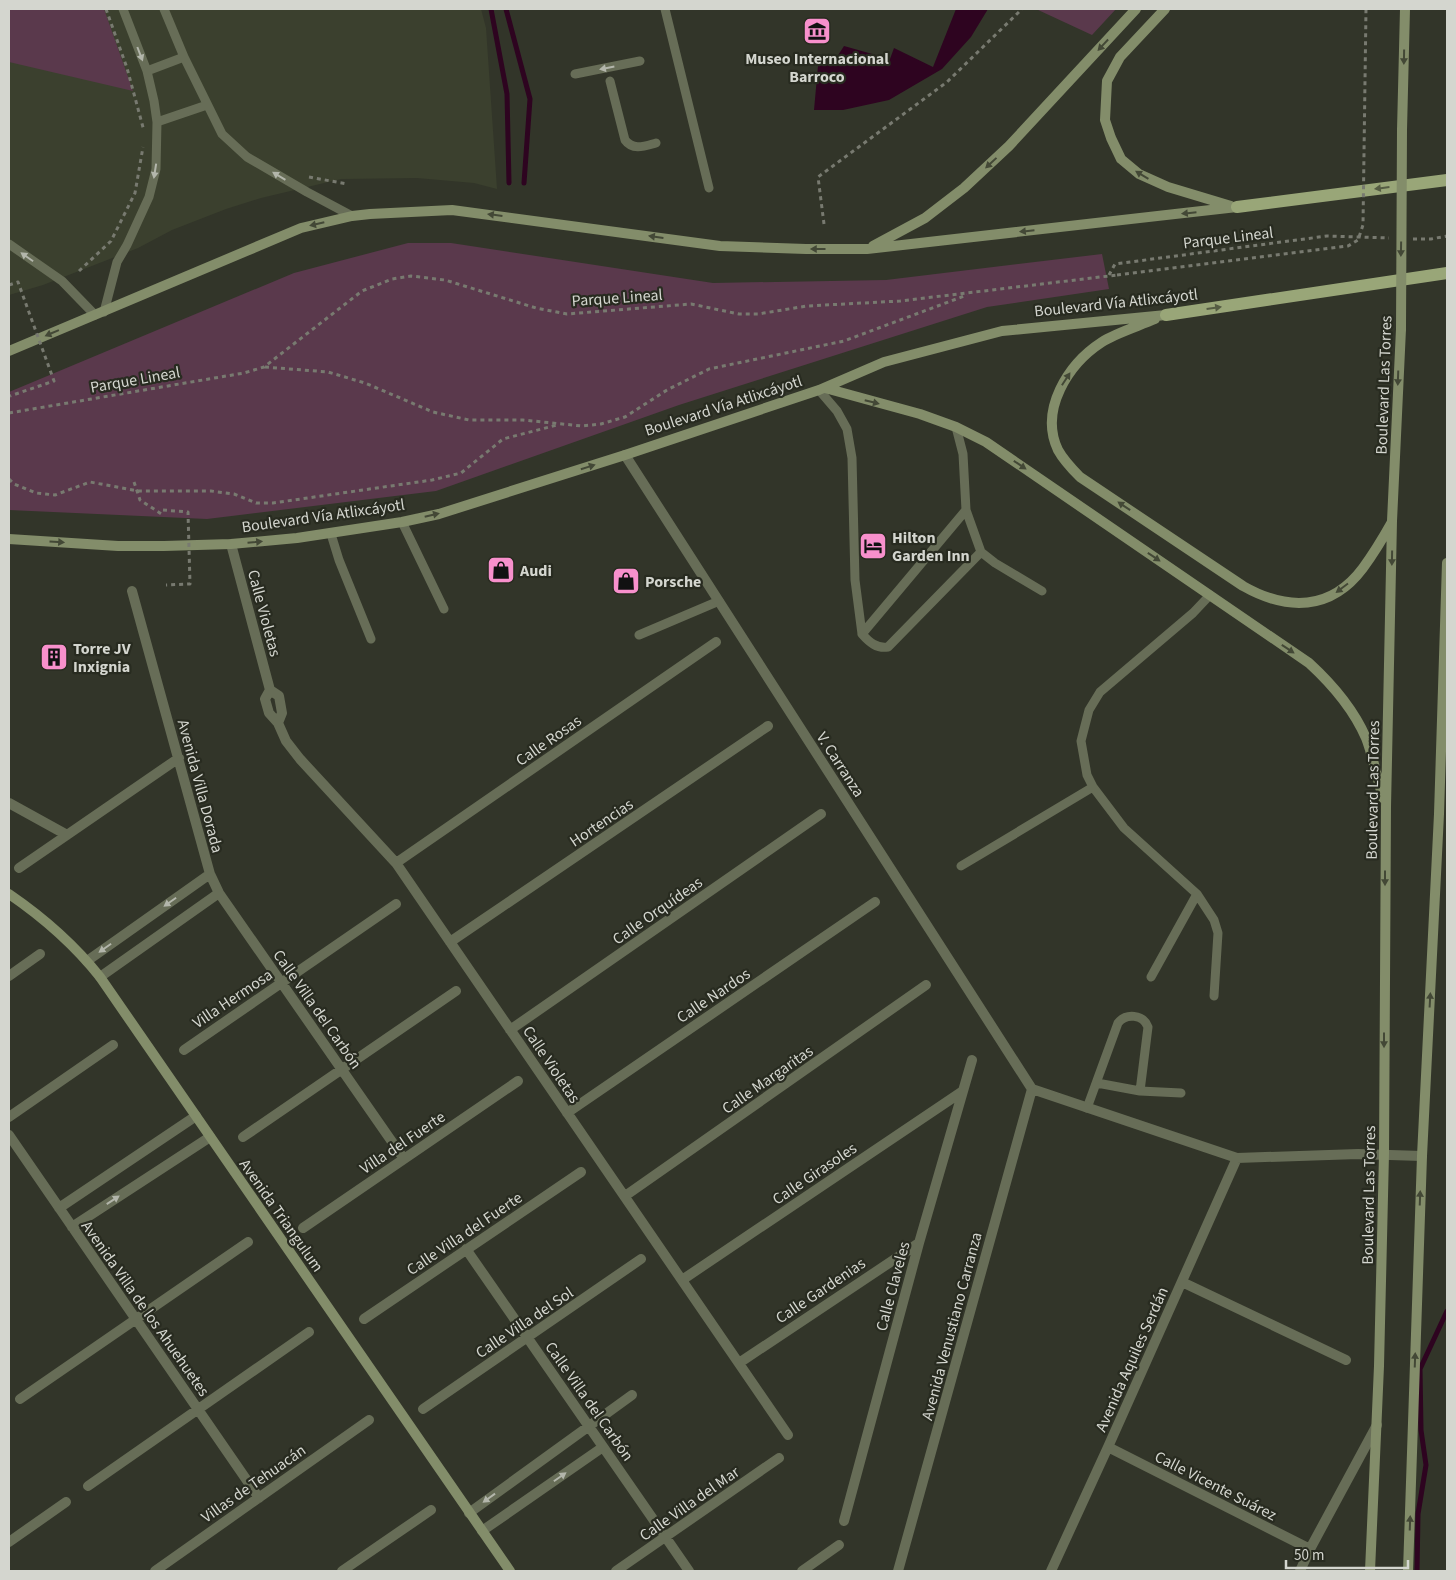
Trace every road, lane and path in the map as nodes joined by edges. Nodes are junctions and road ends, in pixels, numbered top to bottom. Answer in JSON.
{"nodes":[{"id":1,"x":106,"y":9,"type":"edge"},
{"id":2,"x":123,"y":9,"type":"edge"},
{"id":3,"x":164,"y":9,"type":"edge"},
{"id":4,"x":665,"y":9,"type":"edge"},
{"id":5,"x":1022,"y":9,"type":"edge"},
{"id":6,"x":1136,"y":9,"type":"edge"},
{"id":7,"x":1165,"y":9,"type":"edge"},
{"id":8,"x":1366,"y":9,"type":"edge"},
{"id":9,"x":1405,"y":9,"type":"edge"},
{"id":10,"x":184,"y":57,"type":"junction"},
{"id":11,"x":640,"y":61,"type":"dead end"},
{"id":12,"x":147,"y":72,"type":"junction"},
{"id":13,"x":575,"y":74,"type":"dead end"},
{"id":14,"x":610,"y":81,"type":"dead end"},
{"id":15,"x":207,"y":105,"type":"junction"},
{"id":16,"x":157,"y":122,"type":"junction"},
{"id":17,"x":145,"y":134,"type":"dead end"},
{"id":18,"x":143,"y":142,"type":"dead end"},
{"id":19,"x":656,"y":143,"type":"dead end"},
{"id":20,"x":303,"y":174,"type":"dead end"},
{"id":21,"x":1447,"y":180,"type":"edge"},
{"id":22,"x":347,"y":184,"type":"dead end"},
{"id":23,"x":709,"y":188,"type":"dead end"},
{"id":24,"x":1237,"y":207,"type":"junction"},
{"id":25,"x":352,"y":216,"type":"junction"},
{"id":26,"x":824,"y":224,"type":"dead end"},
{"id":27,"x":1447,"y":236,"type":"edge"},
{"id":28,"x":1393,"y":238,"type":"dead end"},
{"id":29,"x":1412,"y":238,"type":"dead end"},
{"id":30,"x":9,"y":244,"type":"edge"},
{"id":31,"x":867,"y":249,"type":"junction"},
{"id":32,"x":79,"y":271,"type":"dead end"},
{"id":33,"x":1447,"y":273,"type":"edge"},
{"id":34,"x":1108,"y":276,"type":"junction"},
{"id":35,"x":9,"y":285,"type":"edge"},
{"id":36,"x":973,"y":293,"type":"junction"},
{"id":37,"x":100,"y":313,"type":"junction"},
{"id":38,"x":1166,"y":315,"type":"junction"},
{"id":39,"x":9,"y":351,"type":"edge"},
{"id":40,"x":264,"y":367,"type":"junction"},
{"id":41,"x":822,"y":389,"type":"junction"},
{"id":42,"x":9,"y":396,"type":"edge"},
{"id":43,"x":9,"y":413,"type":"edge"},
{"id":44,"x":560,"y":424,"type":"junction"},
{"id":45,"x":956,"y":426,"type":"junction"},
{"id":46,"x":625,"y":455,"type":"junction"},
{"id":47,"x":9,"y":479,"type":"edge"},
{"id":48,"x":134,"y":482,"type":"dead end"},
{"id":49,"x":138,"y":491,"type":"junction"},
{"id":50,"x":163,"y":510,"type":"dead end"},
{"id":51,"x":966,"y":510,"type":"junction"},
{"id":52,"x":163,"y":515,"type":"dead end"},
{"id":53,"x":1392,"y":521,"type":"junction"},
{"id":54,"x":402,"y":522,"type":"junction"},
{"id":55,"x":331,"y":534,"type":"junction"},
{"id":56,"x":9,"y":539,"type":"edge"},
{"id":57,"x":231,"y":544,"type":"junction"},
{"id":58,"x":980,"y":552,"type":"junction"},
{"id":59,"x":1447,"y":563,"type":"edge"},
{"id":60,"x":166,"y":585,"type":"dead end"},
{"id":61,"x":132,"y":591,"type":"dead end"},
{"id":62,"x":1042,"y":591,"type":"dead end"},
{"id":63,"x":1210,"y":595,"type":"junction"},
{"id":64,"x":719,"y":601,"type":"junction"},
{"id":65,"x":444,"y":609,"type":"dead end"},
{"id":66,"x":862,"y":634,"type":"junction"},
{"id":67,"x":639,"y":635,"type":"dead end"},
{"id":68,"x":371,"y":639,"type":"dead end"},
{"id":69,"x":716,"y":642,"type":"dead end"},
{"id":70,"x":768,"y":726,"type":"dead end"},
{"id":71,"x":179,"y":758,"type":"junction"},
{"id":72,"x":1093,"y":787,"type":"junction"},
{"id":73,"x":1447,"y":799,"type":"edge"},
{"id":74,"x":9,"y":803,"type":"edge"},
{"id":75,"x":1386,"y":807,"type":"junction"},
{"id":76,"x":821,"y":814,"type":"dead end"},
{"id":77,"x":1439,"y":814,"type":"junction"},
{"id":78,"x":67,"y":835,"type":"junction"},
{"id":79,"x":396,"y":863,"type":"junction"},
{"id":80,"x":961,"y":866,"type":"dead end"},
{"id":81,"x":20,"y":868,"type":"dead end"},
{"id":82,"x":210,"y":874,"type":"junction"},
{"id":83,"x":219,"y":893,"type":"junction"},
{"id":84,"x":9,"y":894,"type":"edge"},
{"id":85,"x":1197,"y":894,"type":"junction"},
{"id":86,"x":875,"y":902,"type":"dead end"},
{"id":87,"x":396,"y":904,"type":"dead end"},
{"id":88,"x":450,"y":942,"type":"junction"},
{"id":89,"x":40,"y":954,"type":"dead end"},
{"id":90,"x":87,"y":961,"type":"junction"},
{"id":91,"x":9,"y":976,"type":"edge"},
{"id":92,"x":100,"y":977,"type":"junction"},
{"id":93,"x":1150,"y":978,"type":"dead end"},
{"id":94,"x":282,"y":983,"type":"junction"},
{"id":95,"x":926,"y":985,"type":"dead end"},
{"id":96,"x":456,"y":991,"type":"dead end"},
{"id":97,"x":1214,"y":996,"type":"dead end"},
{"id":98,"x":510,"y":1030,"type":"junction"},
{"id":99,"x":113,"y":1045,"type":"dead end"},
{"id":100,"x":184,"y":1050,"type":"dead end"},
{"id":101,"x":972,"y":1060,"type":"dead end"},
{"id":102,"x":342,"y":1070,"type":"junction"},
{"id":103,"x":518,"y":1081,"type":"dead end"},
{"id":104,"x":1097,"y":1083,"type":"junction"},
{"id":105,"x":1032,"y":1089,"type":"junction"},
{"id":106,"x":963,"y":1091,"type":"junction"},
{"id":107,"x":1140,"y":1091,"type":"junction"},
{"id":108,"x":1180,"y":1093,"type":"dead end"},
{"id":109,"x":1088,"y":1108,"type":"junction"},
{"id":110,"x":567,"y":1113,"type":"junction"},
{"id":111,"x":196,"y":1116,"type":"junction"},
{"id":112,"x":9,"y":1117,"type":"edge"},
{"id":113,"x":9,"y":1135,"type":"edge"},
{"id":114,"x":210,"y":1137,"type":"junction"},
{"id":115,"x":243,"y":1137,"type":"dead end"},
{"id":116,"x":1384,"y":1154,"type":"junction"},
{"id":117,"x":1422,"y":1156,"type":"junction"},
{"id":118,"x":1237,"y":1158,"type":"junction"},
{"id":119,"x":404,"y":1160,"type":"junction"},
{"id":120,"x":581,"y":1172,"type":"dead end"},
{"id":121,"x":625,"y":1196,"type":"junction"},
{"id":122,"x":59,"y":1208,"type":"junction"},
{"id":123,"x":72,"y":1227,"type":"junction"},
{"id":124,"x":303,"y":1228,"type":"dead end"},
{"id":125,"x":248,"y":1242,"type":"dead end"},
{"id":126,"x":919,"y":1243,"type":"junction"},
{"id":127,"x":466,"y":1249,"type":"junction"},
{"id":128,"x":641,"y":1259,"type":"dead end"},
{"id":129,"x":682,"y":1280,"type":"junction"},
{"id":130,"x":1182,"y":1282,"type":"junction"},
{"id":131,"x":364,"y":1319,"type":"dead end"},
{"id":132,"x":136,"y":1320,"type":"junction"},
{"id":133,"x":309,"y":1332,"type":"dead end"},
{"id":134,"x":527,"y":1338,"type":"junction"},
{"id":135,"x":1346,"y":1360,"type":"dead end"},
{"id":136,"x":739,"y":1363,"type":"junction"},
{"id":137,"x":632,"y":1395,"type":"dead end"},
{"id":138,"x":20,"y":1399,"type":"dead end"},
{"id":139,"x":198,"y":1409,"type":"junction"},
{"id":140,"x":424,"y":1409,"type":"dead end"},
{"id":141,"x":369,"y":1420,"type":"dead end"},
{"id":142,"x":1377,"y":1425,"type":"junction"},
{"id":143,"x":588,"y":1426,"type":"junction"},
{"id":144,"x":788,"y":1435,"type":"dead end"},
{"id":145,"x":603,"y":1447,"type":"junction"},
{"id":146,"x":1108,"y":1447,"type":"junction"},
{"id":147,"x":779,"y":1458,"type":"dead end"},
{"id":148,"x":88,"y":1486,"type":"dead end"},
{"id":149,"x":259,"y":1498,"type":"junction"},
{"id":150,"x":66,"y":1502,"type":"dead end"},
{"id":151,"x":431,"y":1510,"type":"dead end"},
{"id":152,"x":469,"y":1512,"type":"junction"},
{"id":153,"x":844,"y":1521,"type":"dead end"},
{"id":154,"x":482,"y":1531,"type":"junction"},
{"id":155,"x":665,"y":1537,"type":"junction"},
{"id":156,"x":9,"y":1542,"type":"edge"},
{"id":157,"x":839,"y":1545,"type":"dead end"},
{"id":158,"x":1310,"y":1549,"type":"junction"},
{"id":159,"x":155,"y":1571,"type":"edge"},
{"id":160,"x":342,"y":1571,"type":"edge"},
{"id":161,"x":510,"y":1571,"type":"edge"},
{"id":162,"x":616,"y":1571,"type":"edge"},
{"id":163,"x":689,"y":1571,"type":"edge"},
{"id":164,"x":802,"y":1571,"type":"edge"},
{"id":165,"x":898,"y":1571,"type":"edge"},
{"id":166,"x":1051,"y":1571,"type":"edge"},
{"id":167,"x":1300,"y":1571,"type":"edge"},
{"id":168,"x":1370,"y":1571,"type":"edge"},
{"id":169,"x":1408,"y":1571,"type":"edge"}],
"edges":[{"from":1,"to":17,"type":"path"},
{"from":2,"to":12,"type":"lane","one_way":true},
{"from":3,"to":10,"type":"lane"},
{"from":4,"to":23,"type":"lane"},
{"from":5,"to":26,"type":"path"},
{"from":6,"to":31,"type":"main road","one_way":true},
{"from":24,"to":7,"type":"main road","one_way":true},
{"from":8,"to":34,"type":"path","name":"Parque Lineal","bridge":true},
{"from":9,"to":53,"type":"main road","name":"Boulevard Las Torres","one_way":true,"bridge":true},
{"from":10,"to":12,"type":"lane"},
{"from":10,"to":15,"type":"lane"},
{"from":11,"to":13,"type":"lane","one_way":true},
{"from":12,"to":16,"type":"lane"},
{"from":14,"to":19,"type":"lane"},
{"from":15,"to":16,"type":"lane"},
{"from":25,"to":15,"type":"lane","one_way":true},
{"from":16,"to":37,"type":"lane","one_way":true},
{"from":18,"to":32,"type":"path"},
{"from":20,"to":22,"type":"path"},
{"from":21,"to":24,"type":"main road","one_way":true},
{"from":24,"to":31,"type":"main road","one_way":true},
{"from":31,"to":25,"type":"main road","one_way":true},
{"from":25,"to":37,"type":"main road","one_way":true},
{"from":27,"to":29,"type":"path"},
{"from":28,"to":34,"type":"path","name":"Parque Lineal"},
{"from":37,"to":30,"type":"lane","one_way":true},
{"from":38,"to":33,"type":"main road","name":"Boulevard Vía Atlixcáyotl","one_way":true},
{"from":34,"to":36,"type":"path","name":"Parque Lineal"},
{"from":35,"to":42,"type":"path","bridge":true},
{"from":36,"to":40,"type":"path","name":"Parque Lineal"},
{"from":36,"to":44,"type":"path","name":"Parque Lineal"},
{"from":37,"to":39,"type":"main road","one_way":true},
{"from":38,"to":41,"type":"main road","name":"Boulevard Vía Atlixcáyotl"},
{"from":53,"to":38,"type":"main road","one_way":true},
{"from":40,"to":43,"type":"path","name":"Parque Lineal"},
{"from":40,"to":44,"type":"path","name":"Parque Lineal"},
{"from":41,"to":45,"type":"main road","one_way":true},
{"from":41,"to":46,"type":"main road","name":"Boulevard Vía Atlixcáyotl"},
{"from":41,"to":66,"type":"lane"},
{"from":44,"to":49,"type":"path"},
{"from":45,"to":51,"type":"lane"},
{"from":45,"to":63,"type":"main road","one_way":true},
{"from":54,"to":46,"type":"main road","name":"Boulevard Vía Atlixcáyotl","one_way":true},
{"from":46,"to":64,"type":"street","name":"V. Carranza"},
{"from":47,"to":49,"type":"path"},
{"from":48,"to":49,"type":"path"},
{"from":49,"to":52,"type":"path"},
{"from":50,"to":60,"type":"path","bridge":true},
{"from":51,"to":58,"type":"lane"},
{"from":51,"to":66,"type":"lane"},
{"from":53,"to":75,"type":"main road","name":"Boulevard Las Torres","one_way":true},
{"from":54,"to":55,"type":"main road","name":"Boulevard Vía Atlixcáyotl"},
{"from":54,"to":65,"type":"lane"},
{"from":57,"to":55,"type":"main road","name":"Boulevard Vía Atlixcáyotl","one_way":true},
{"from":55,"to":68,"type":"lane"},
{"from":56,"to":57,"type":"main road","name":"Boulevard Vía Atlixcáyotl","one_way":true},
{"from":57,"to":79,"type":"street","name":"Calle Violetas"},
{"from":58,"to":62,"type":"lane"},
{"from":58,"to":66,"type":"lane"},
{"from":59,"to":77,"type":"main road"},
{"from":61,"to":71,"type":"street","name":"Avenida Villa Dorada"},
{"from":63,"to":72,"type":"lane"},
{"from":63,"to":75,"type":"main road","one_way":true},
{"from":64,"to":67,"type":"lane"},
{"from":64,"to":105,"type":"street","name":"V. Carranza"},
{"from":69,"to":79,"type":"street","name":"Calle Rosas"},
{"from":70,"to":88,"type":"street","name":"Hortencias"},
{"from":71,"to":78,"type":"street"},
{"from":71,"to":82,"type":"street","name":"Avenida Villa Dorada"},
{"from":72,"to":80,"type":"lane"},
{"from":72,"to":85,"type":"lane"},
{"from":73,"to":77,"type":"main road"},
{"from":74,"to":78,"type":"street"},
{"from":75,"to":116,"type":"main road","name":"Boulevard Las Torres","one_way":true},
{"from":76,"to":98,"type":"street","name":"Calle Orquídeas"},
{"from":117,"to":77,"type":"main road","one_way":true},
{"from":78,"to":81,"type":"street"},
{"from":79,"to":88,"type":"street","name":"Calle Violetas"},
{"from":82,"to":83,"type":"street","name":"Calle Villa del Carbón"},
{"from":82,"to":90,"type":"street","name":"Avenida Villa Dorada","one_way":true},
{"from":83,"to":92,"type":"street"},
{"from":83,"to":94,"type":"street","name":"Calle Villa del Carbón"},
{"from":84,"to":90,"type":"main road","name":"Avenida Triangulum"},
{"from":85,"to":93,"type":"lane"},
{"from":85,"to":97,"type":"lane"},
{"from":86,"to":110,"type":"street","name":"Calle Nardos"},
{"from":87,"to":94,"type":"street","name":"Villa Hermosa"},
{"from":88,"to":98,"type":"street","name":"Calle Violetas"},
{"from":89,"to":91,"type":"street"},
{"from":90,"to":92,"type":"main road","name":"Avenida Triangulum"},
{"from":92,"to":111,"type":"main road","name":"Avenida Triangulum"},
{"from":94,"to":100,"type":"street","name":"Villa Hermosa"},
{"from":94,"to":102,"type":"street","name":"Calle Villa del Carbón"},
{"from":95,"to":121,"type":"street","name":"Calle Margaritas"},
{"from":96,"to":102,"type":"street"},
{"from":98,"to":110,"type":"street","name":"Calle Violetas"},
{"from":99,"to":112,"type":"street"},
{"from":101,"to":106,"type":"street","name":"Calle Claveles"},
{"from":102,"to":115,"type":"street"},
{"from":102,"to":119,"type":"street","name":"Calle Villa del Carbón"},
{"from":103,"to":119,"type":"street","name":"Villa del Fuerte"},
{"from":104,"to":107,"type":"lane"},
{"from":104,"to":107,"type":"lane"},
{"from":104,"to":109,"type":"lane"},
{"from":105,"to":109,"type":"street"},
{"from":105,"to":165,"type":"street","name":"Avenida Venustiano Carranza"},
{"from":106,"to":126,"type":"street","name":"Calle Claveles"},
{"from":106,"to":129,"type":"street","name":"Calle Girasoles"},
{"from":107,"to":108,"type":"lane"},
{"from":109,"to":118,"type":"street"},
{"from":110,"to":121,"type":"street","name":"Calle Violetas"},
{"from":111,"to":114,"type":"main road","name":"Avenida Triangulum"},
{"from":111,"to":122,"type":"street"},
{"from":113,"to":122,"type":"street","name":"Avenida Villa de los Ahuehuetes"},
{"from":123,"to":114,"type":"street","one_way":true},
{"from":114,"to":152,"type":"main road","name":"Avenida Triangulum"},
{"from":116,"to":117,"type":"street"},
{"from":116,"to":118,"type":"street"},
{"from":116,"to":142,"type":"main road","name":"Boulevard Las Torres"},
{"from":169,"to":117,"type":"main road","one_way":true},
{"from":118,"to":130,"type":"street","name":"Avenida Aquiles Serdán"},
{"from":119,"to":124,"type":"street","name":"Villa del Fuerte"},
{"from":120,"to":127,"type":"street","name":"Calle Villa del Fuerte"},
{"from":121,"to":129,"type":"street","name":"Calle Violetas"},
{"from":122,"to":123,"type":"street","name":"Avenida Villa de los Ahuehuetes"},
{"from":123,"to":132,"type":"street","name":"Avenida Villa de los Ahuehuetes"},
{"from":125,"to":132,"type":"street"},
{"from":126,"to":136,"type":"street","name":"Calle Gardenias"},
{"from":126,"to":153,"type":"street","name":"Calle Claveles"},
{"from":127,"to":131,"type":"street","name":"Calle Villa del Fuerte"},
{"from":127,"to":134,"type":"street","name":"Calle Villa del Carbón"},
{"from":128,"to":134,"type":"street","name":"Calle Villa del Sol"},
{"from":129,"to":136,"type":"street","name":"Calle Violetas"},
{"from":130,"to":135,"type":"street"},
{"from":130,"to":146,"type":"street","name":"Avenida Aquiles Serdán"},
{"from":132,"to":138,"type":"street"},
{"from":132,"to":139,"type":"street","name":"Avenida Villa de los Ahuehuetes"},
{"from":133,"to":139,"type":"street"},
{"from":134,"to":140,"type":"street","name":"Calle Villa del Sol"},
{"from":134,"to":143,"type":"street","name":"Calle Villa del Carbón"},
{"from":136,"to":144,"type":"street","name":"Calle Violetas"},
{"from":137,"to":143,"type":"street"},
{"from":139,"to":148,"type":"street"},
{"from":139,"to":149,"type":"street","name":"Avenida Villa de los Ahuehuetes"},
{"from":141,"to":149,"type":"street","name":"Villas de Tehuacán"},
{"from":142,"to":158,"type":"street"},
{"from":142,"to":168,"type":"main road","name":"Boulevard Las Torres"},
{"from":143,"to":145,"type":"street","name":"Calle Villa del Carbón"},
{"from":143,"to":152,"type":"street","one_way":true},
{"from":154,"to":145,"type":"street","one_way":true},
{"from":145,"to":155,"type":"street","name":"Calle Villa del Carbón"},
{"from":146,"to":158,"type":"street","name":"Calle Vicente Suárez"},
{"from":146,"to":166,"type":"street","name":"Avenida Aquiles Serdán"},
{"from":147,"to":155,"type":"street","name":"Calle Villa del Mar"},
{"from":149,"to":159,"type":"street","name":"Villas de Tehuacán"},
{"from":150,"to":156,"type":"street"},
{"from":151,"to":160,"type":"street"},
{"from":152,"to":154,"type":"main road","name":"Avenida Triangulum"},
{"from":154,"to":161,"type":"main road","name":"Avenida Triangulum"},
{"from":155,"to":162,"type":"street","name":"Calle Villa del Mar"},
{"from":155,"to":163,"type":"street","name":"Calle Villa del Carbón"},
{"from":157,"to":164,"type":"street"},
{"from":158,"to":167,"type":"street"}]}
